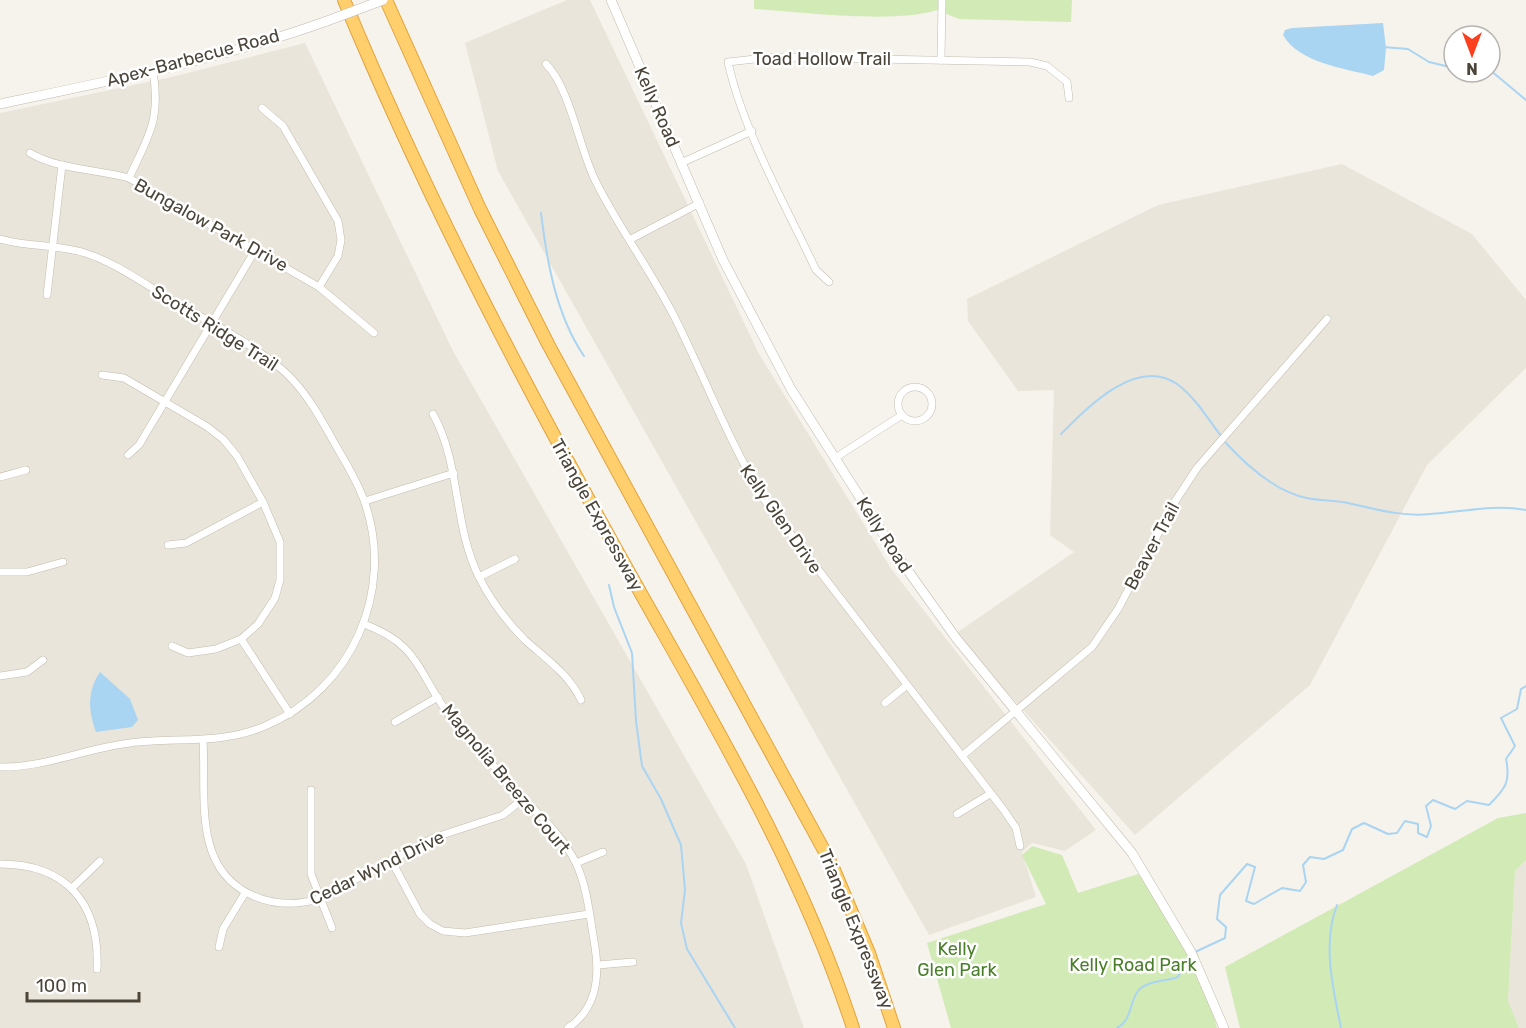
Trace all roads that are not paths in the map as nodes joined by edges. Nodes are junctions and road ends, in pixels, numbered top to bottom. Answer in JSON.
{"nodes":[{"id":1,"x":344,"y":0,"type":"edge"},
{"id":2,"x":385,"y":0,"type":"edge"},
{"id":3,"x":611,"y":0,"type":"edge"},
{"id":4,"x":942,"y":0,"type":"edge"},
{"id":5,"x":941,"y":60,"type":"junction"},
{"id":6,"x":546,"y":64,"type":"dead end"},
{"id":7,"x":153,"y":71,"type":"junction"},
{"id":8,"x":1069,"y":98,"type":"dead end"},
{"id":9,"x":0,"y":104,"type":"edge"},
{"id":10,"x":262,"y":108,"type":"dead end"},
{"id":11,"x":752,"y":131,"type":"junction"},
{"id":12,"x":30,"y":153,"type":"dead end"},
{"id":13,"x":681,"y":163,"type":"junction"},
{"id":14,"x":62,"y":165,"type":"junction"},
{"id":15,"x":129,"y":178,"type":"junction"},
{"id":16,"x":700,"y":203,"type":"junction"},
{"id":17,"x":0,"y":239,"type":"edge"},
{"id":18,"x":631,"y":239,"type":"junction"},
{"id":19,"x":53,"y":247,"type":"junction"},
{"id":20,"x":256,"y":249,"type":"junction"},
{"id":21,"x":829,"y":282,"type":"dead end"},
{"id":22,"x":319,"y":286,"type":"junction"},
{"id":23,"x":47,"y":295,"type":"dead end"},
{"id":24,"x":1327,"y":319,"type":"dead end"},
{"id":25,"x":212,"y":323,"type":"junction"},
{"id":26,"x":374,"y":333,"type":"dead end"},
{"id":27,"x":102,"y":375,"type":"dead end"},
{"id":28,"x":165,"y":402,"type":"junction"},
{"id":29,"x":432,"y":414,"type":"dead end"},
{"id":30,"x":902,"y":415,"type":"junction"},
{"id":31,"x":128,"y":455,"type":"dead end"},
{"id":32,"x":835,"y":458,"type":"junction"},
{"id":33,"x":26,"y":470,"type":"dead end"},
{"id":34,"x":454,"y":473,"type":"junction"},
{"id":35,"x":0,"y":477,"type":"edge"},
{"id":36,"x":365,"y":501,"type":"junction"},
{"id":37,"x":263,"y":502,"type":"junction"},
{"id":38,"x":168,"y":545,"type":"dead end"},
{"id":39,"x":515,"y":559,"type":"dead end"},
{"id":40,"x":63,"y":562,"type":"dead end"},
{"id":41,"x":0,"y":572,"type":"edge"},
{"id":42,"x":479,"y":576,"type":"junction"},
{"id":43,"x":364,"y":624,"type":"junction"},
{"id":44,"x":241,"y":639,"type":"junction"},
{"id":45,"x":172,"y":646,"type":"dead end"},
{"id":46,"x":43,"y":660,"type":"dead end"},
{"id":47,"x":0,"y":676,"type":"edge"},
{"id":48,"x":906,"y":686,"type":"junction"},
{"id":49,"x":438,"y":697,"type":"junction"},
{"id":50,"x":581,"y":700,"type":"dead end"},
{"id":51,"x":885,"y":703,"type":"dead end"},
{"id":52,"x":1015,"y":711,"type":"junction"},
{"id":53,"x":290,"y":714,"type":"junction"},
{"id":54,"x":395,"y":722,"type":"dead end"},
{"id":55,"x":203,"y":740,"type":"junction"},
{"id":56,"x":962,"y":756,"type":"junction"},
{"id":57,"x":0,"y":768,"type":"edge"},
{"id":58,"x":311,"y":790,"type":"dead end"},
{"id":59,"x":990,"y":794,"type":"junction"},
{"id":60,"x":524,"y":798,"type":"junction"},
{"id":61,"x":957,"y":814,"type":"dead end"},
{"id":62,"x":1020,"y":846,"type":"dead end"},
{"id":63,"x":603,"y":852,"type":"dead end"},
{"id":64,"x":391,"y":860,"type":"junction"},
{"id":65,"x":100,"y":861,"type":"dead end"},
{"id":66,"x":576,"y":863,"type":"junction"},
{"id":67,"x":0,"y":864,"type":"edge"},
{"id":68,"x":73,"y":887,"type":"junction"},
{"id":69,"x":246,"y":893,"type":"junction"},
{"id":70,"x":318,"y":899,"type":"junction"},
{"id":71,"x":589,"y":914,"type":"junction"},
{"id":72,"x":332,"y":928,"type":"dead end"},
{"id":73,"x":219,"y":947,"type":"dead end"},
{"id":74,"x":633,"y":962,"type":"dead end"},
{"id":75,"x":598,"y":965,"type":"junction"},
{"id":76,"x":97,"y":969,"type":"dead end"},
{"id":77,"x":568,"y":1028,"type":"edge"},
{"id":78,"x":853,"y":1028,"type":"edge"},
{"id":79,"x":894,"y":1028,"type":"edge"},
{"id":80,"x":1224,"y":1028,"type":"edge"}],
"edges":[{"from":1,"to":78,"type":"highway","name":"Triangle Expressway"},
{"from":2,"to":7,"type":"street","name":"Apex-Barbecue Road","bridge":true},
{"from":2,"to":79,"type":"highway","name":"Triangle Expressway"},
{"from":3,"to":13,"type":"street","name":"Kelly Road"},
{"from":4,"to":5,"type":"street"},
{"from":5,"to":8,"type":"street","name":"Toad Hollow Trail"},
{"from":5,"to":11,"type":"street","name":"Toad Hollow Trail"},
{"from":6,"to":18,"type":"street","name":"Kelly Glen Drive"},
{"from":7,"to":9,"type":"street","name":"Apex-Barbecue Road"},
{"from":7,"to":15,"type":"street"},
{"from":10,"to":22,"type":"street"},
{"from":11,"to":13,"type":"street"},
{"from":11,"to":21,"type":"street","name":"Toad Hollow Trail"},
{"from":12,"to":14,"type":"street","name":"Bungalow Park Drive"},
{"from":13,"to":16,"type":"street","name":"Kelly Road"},
{"from":14,"to":15,"type":"street","name":"Bungalow Park Drive"},
{"from":14,"to":19,"type":"street"},
{"from":15,"to":20,"type":"street","name":"Bungalow Park Drive"},
{"from":16,"to":18,"type":"street"},
{"from":16,"to":32,"type":"street","name":"Kelly Road"},
{"from":17,"to":19,"type":"street","name":"Scotts Ridge Trail"},
{"from":18,"to":48,"type":"street","name":"Kelly Glen Drive"},
{"from":19,"to":23,"type":"street"},
{"from":19,"to":25,"type":"street","name":"Scotts Ridge Trail"},
{"from":20,"to":22,"type":"street","name":"Bungalow Park Drive"},
{"from":20,"to":25,"type":"street"},
{"from":22,"to":26,"type":"street","name":"Bungalow Park Drive"},
{"from":24,"to":52,"type":"street","name":"Beaver Trail"},
{"from":25,"to":28,"type":"street"},
{"from":25,"to":36,"type":"street","name":"Scotts Ridge Trail"},
{"from":27,"to":28,"type":"street"},
{"from":28,"to":31,"type":"street"},
{"from":28,"to":37,"type":"street"},
{"from":29,"to":34,"type":"street"},
{"from":30,"to":30,"type":"street"},
{"from":30,"to":32,"type":"street"},
{"from":32,"to":52,"type":"street","name":"Kelly Road"},
{"from":33,"to":35,"type":"street"},
{"from":34,"to":36,"type":"street"},
{"from":34,"to":42,"type":"street"},
{"from":36,"to":43,"type":"street","name":"Scotts Ridge Trail"},
{"from":37,"to":38,"type":"street"},
{"from":37,"to":44,"type":"street"},
{"from":39,"to":42,"type":"street"},
{"from":40,"to":41,"type":"street"},
{"from":42,"to":50,"type":"street"},
{"from":43,"to":49,"type":"street","name":"Magnolia Breeze Court"},
{"from":43,"to":53,"type":"street","name":"Scotts Ridge Trail"},
{"from":44,"to":45,"type":"street"},
{"from":44,"to":53,"type":"street"},
{"from":46,"to":47,"type":"street"},
{"from":48,"to":51,"type":"street"},
{"from":48,"to":56,"type":"street","name":"Kelly Glen Drive"},
{"from":49,"to":54,"type":"street"},
{"from":49,"to":60,"type":"street","name":"Magnolia Breeze Court"},
{"from":52,"to":56,"type":"street","name":"Beaver Trail"},
{"from":52,"to":80,"type":"street","name":"Kelly Road"},
{"from":53,"to":55,"type":"street","name":"Scotts Ridge Trail"},
{"from":55,"to":57,"type":"street","name":"Scotts Ridge Trail"},
{"from":55,"to":69,"type":"street","name":"Cedar Wynd Drive"},
{"from":56,"to":59,"type":"street","name":"Kelly Glen Drive"},
{"from":58,"to":70,"type":"street"},
{"from":59,"to":61,"type":"street"},
{"from":59,"to":62,"type":"street","name":"Kelly Glen Drive"},
{"from":60,"to":64,"type":"street","name":"Cedar Wynd Drive"},
{"from":60,"to":66,"type":"street","name":"Magnolia Breeze Court"},
{"from":63,"to":66,"type":"street"},
{"from":64,"to":70,"type":"street","name":"Cedar Wynd Drive"},
{"from":64,"to":71,"type":"street"},
{"from":65,"to":68,"type":"street"},
{"from":66,"to":71,"type":"street","name":"Magnolia Breeze Court"},
{"from":67,"to":68,"type":"street"},
{"from":68,"to":76,"type":"street"},
{"from":69,"to":70,"type":"street","name":"Cedar Wynd Drive"},
{"from":69,"to":73,"type":"street"},
{"from":70,"to":72,"type":"street"},
{"from":71,"to":75,"type":"street","name":"Magnolia Breeze Court"},
{"from":74,"to":75,"type":"street"},
{"from":75,"to":77,"type":"street","name":"Magnolia Breeze Court"}]}
